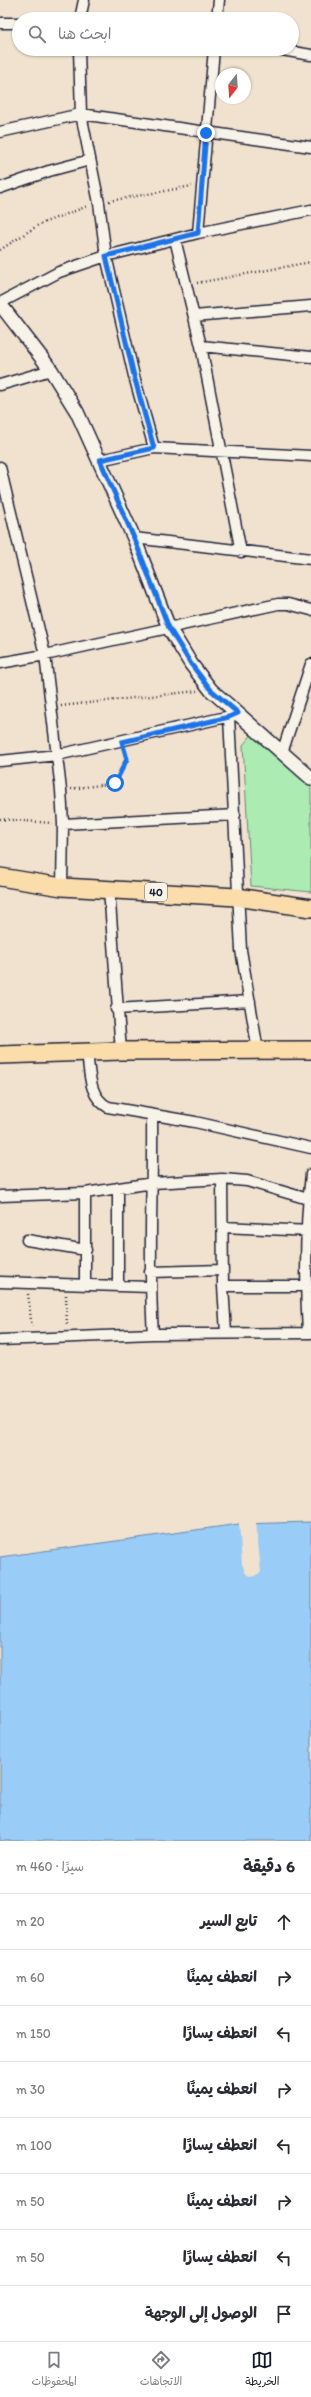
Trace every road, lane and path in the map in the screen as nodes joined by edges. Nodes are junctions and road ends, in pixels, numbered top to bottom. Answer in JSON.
{"nodes":[{"id":1,"x":84,"y":0,"type":"edge"},
{"id":2,"x":219,"y":0,"type":"edge"},
{"id":3,"x":81,"y":12,"type":"edge"},
{"id":4,"x":218,"y":12,"type":"edge"},
{"id":5,"x":0,"y":23,"type":"edge"},
{"id":6,"x":12,"y":23,"type":"edge"},
{"id":7,"x":299,"y":53,"type":"edge"},
{"id":8,"x":311,"y":55,"type":"edge"},
{"id":9,"x":79,"y":56,"type":"edge"},
{"id":10,"x":213,"y":56,"type":"edge"},
{"id":11,"x":81,"y":114,"type":"junction"},
{"id":12,"x":0,"y":132,"type":"edge"},
{"id":13,"x":206,"y":133,"type":"junction"},
{"id":14,"x":311,"y":147,"type":"edge"},
{"id":15,"x":90,"y":160,"type":"junction"},
{"id":16,"x":201,"y":185,"type":"junction"},
{"id":17,"x":0,"y":188,"type":"edge"},
{"id":18,"x":99,"y":203,"type":"junction"},
{"id":19,"x":311,"y":210,"type":"edge"},
{"id":20,"x":198,"y":233,"type":"junction"},
{"id":21,"x":176,"y":239,"type":"junction"},
{"id":22,"x":0,"y":250,"type":"edge"},
{"id":23,"x":106,"y":256,"type":"junction"},
{"id":24,"x":311,"y":262,"type":"edge"},
{"id":25,"x":186,"y":284,"type":"junction"},
{"id":26,"x":0,"y":303,"type":"edge"},
{"id":27,"x":311,"y":306,"type":"edge"},
{"id":28,"x":194,"y":316,"type":"junction"},
{"id":29,"x":201,"y":346,"type":"junction"},
{"id":30,"x":311,"y":357,"type":"edge"},
{"id":31,"x":51,"y":370,"type":"junction"},
{"id":32,"x":0,"y":384,"type":"edge"},
{"id":33,"x":154,"y":448,"type":"junction"},
{"id":34,"x":220,"y":452,"type":"junction"},
{"id":35,"x":311,"y":456,"type":"edge"},
{"id":36,"x":100,"y":460,"type":"junction"},
{"id":37,"x":0,"y":467,"type":"edge"},
{"id":38,"x":134,"y":538,"type":"junction"},
{"id":39,"x":241,"y":552,"type":"junction"},
{"id":40,"x":311,"y":559,"type":"edge"},
{"id":41,"x":311,"y":610,"type":"edge"},
{"id":42,"x":169,"y":628,"type":"junction"},
{"id":43,"x":45,"y":656,"type":"junction"},
{"id":44,"x":0,"y":663,"type":"edge"},
{"id":45,"x":311,"y":664,"type":"edge"},
{"id":46,"x":211,"y":690,"type":"junction"},
{"id":47,"x":52,"y":707,"type":"junction"},
{"id":48,"x":234,"y":715,"type":"junction"},
{"id":49,"x":122,"y":742,"type":"junction"},
{"id":50,"x":282,"y":752,"type":"junction"},
{"id":51,"x":57,"y":755,"type":"junction"},
{"id":52,"x":0,"y":762,"type":"edge"},
{"id":53,"x":311,"y":778,"type":"edge"},
{"id":54,"x":61,"y":790,"type":"junction"},
{"id":55,"x":235,"y":815,"type":"junction"},
{"id":56,"x":0,"y":819,"type":"edge"},
{"id":57,"x":63,"y":824,"type":"junction"},
{"id":58,"x":0,"y":877,"type":"edge"},
{"id":59,"x":62,"y":887,"type":"junction"},
{"id":60,"x":109,"y":889,"type":"junction"},
{"id":61,"x":237,"y":897,"type":"junction"},
{"id":62,"x":311,"y":908,"type":"edge"},
{"id":63,"x":250,"y":1001,"type":"junction"},
{"id":64,"x":116,"y":1009,"type":"junction"},
{"id":65,"x":311,"y":1050,"type":"edge"},
{"id":66,"x":121,"y":1051,"type":"junction"},
{"id":67,"x":258,"y":1051,"type":"junction"},
{"id":68,"x":87,"y":1052,"type":"junction"},
{"id":69,"x":0,"y":1055,"type":"edge"},
{"id":70,"x":152,"y":1116,"type":"junction"},
{"id":71,"x":311,"y":1148,"type":"edge"},
{"id":72,"x":311,"y":1174,"type":"edge"},
{"id":73,"x":222,"y":1180,"type":"junction"},
{"id":74,"x":153,"y":1183,"type":"junction"},
{"id":75,"x":118,"y":1188,"type":"junction"},
{"id":76,"x":85,"y":1193,"type":"junction"},
{"id":77,"x":0,"y":1196,"type":"edge"},
{"id":78,"x":308,"y":1199,"type":"junction"},
{"id":79,"x":223,"y":1227,"type":"junction"},
{"id":80,"x":309,"y":1231,"type":"edge"},
{"id":81,"x":27,"y":1240,"type":"dead end"},
{"id":82,"x":86,"y":1250,"type":"junction"},
{"id":83,"x":223,"y":1270,"type":"junction"},
{"id":84,"x":150,"y":1272,"type":"junction"},
{"id":85,"x":0,"y":1282,"type":"edge"},
{"id":86,"x":27,"y":1283,"type":"junction"},
{"id":87,"x":65,"y":1285,"type":"junction"},
{"id":88,"x":85,"y":1285,"type":"junction"},
{"id":89,"x":118,"y":1286,"type":"junction"},
{"id":90,"x":223,"y":1286,"type":"junction"},
{"id":91,"x":308,"y":1286,"type":"edge"},
{"id":92,"x":150,"y":1287,"type":"junction"},
{"id":93,"x":226,"y":1333,"type":"junction"},
{"id":94,"x":310,"y":1333,"type":"edge"},
{"id":95,"x":153,"y":1334,"type":"junction"},
{"id":96,"x":67,"y":1337,"type":"junction"},
{"id":97,"x":33,"y":1339,"type":"junction"},
{"id":98,"x":0,"y":1340,"type":"edge"}],
"edges":[{"from":1,"to":3,"type":"street"},
{"from":2,"to":4,"type":"street"},
{"from":5,"to":6,"type":"street"},
{"from":7,"to":8,"type":"street"},
{"from":9,"to":11,"type":"street"},
{"from":10,"to":13,"type":"street"},
{"from":11,"to":12,"type":"street"},
{"from":11,"to":13,"type":"street"},
{"from":11,"to":15,"type":"street"},
{"from":13,"to":14,"type":"street"},
{"from":13,"to":16,"type":"street"},
{"from":15,"to":17,"type":"street"},
{"from":15,"to":18,"type":"street"},
{"from":16,"to":18,"type":"path"},
{"from":16,"to":20,"type":"street"},
{"from":18,"to":22,"type":"path"},
{"from":18,"to":23,"type":"street"},
{"from":19,"to":20,"type":"street"},
{"from":20,"to":21,"type":"street"},
{"from":21,"to":23,"type":"street"},
{"from":21,"to":25,"type":"street"},
{"from":23,"to":26,"type":"street"},
{"from":23,"to":33,"type":"street"},
{"from":24,"to":25,"type":"path"},
{"from":25,"to":28,"type":"street"},
{"from":26,"to":31,"type":"street"},
{"from":27,"to":28,"type":"street"},
{"from":28,"to":29,"type":"street"},
{"from":29,"to":30,"type":"street"},
{"from":29,"to":34,"type":"street"},
{"from":31,"to":32,"type":"street"},
{"from":31,"to":36,"type":"street"},
{"from":33,"to":34,"type":"street"},
{"from":33,"to":36,"type":"street"},
{"from":34,"to":35,"type":"street"},
{"from":34,"to":39,"type":"street"},
{"from":36,"to":38,"type":"street"},
{"from":37,"to":43,"type":"street"},
{"from":38,"to":39,"type":"street"},
{"from":38,"to":42,"type":"street"},
{"from":39,"to":40,"type":"street"},
{"from":41,"to":42,"type":"street"},
{"from":42,"to":43,"type":"street"},
{"from":42,"to":46,"type":"street"},
{"from":43,"to":44,"type":"street"},
{"from":43,"to":47,"type":"street"},
{"from":45,"to":50,"type":"street"},
{"from":46,"to":47,"type":"path"},
{"from":46,"to":48,"type":"street"},
{"from":47,"to":51,"type":"street"},
{"from":48,"to":49,"type":"street"},
{"from":48,"to":50,"type":"street"},
{"from":48,"to":55,"type":"street"},
{"from":49,"to":51,"type":"street"},
{"from":49,"to":54,"type":"path"},
{"from":50,"to":53,"type":"street"},
{"from":51,"to":52,"type":"street"},
{"from":51,"to":54,"type":"street"},
{"from":54,"to":57,"type":"street"},
{"from":55,"to":57,"type":"street"},
{"from":55,"to":61,"type":"street"},
{"from":56,"to":57,"type":"path"},
{"from":57,"to":59,"type":"street"},
{"from":58,"to":59,"type":"highway","number":"40"},
{"from":59,"to":60,"type":"highway","number":"40"},
{"from":60,"to":61,"type":"highway","number":"40"},
{"from":60,"to":64,"type":"street"},
{"from":61,"to":62,"type":"highway","number":"40"},
{"from":61,"to":63,"type":"street"},
{"from":63,"to":64,"type":"street"},
{"from":63,"to":67,"type":"street"},
{"from":64,"to":66,"type":"street"},
{"from":65,"to":67,"type":"highway"},
{"from":66,"to":67,"type":"highway"},
{"from":66,"to":68,"type":"highway"},
{"from":68,"to":69,"type":"highway"},
{"from":68,"to":70,"type":"street"},
{"from":70,"to":71,"type":"street"},
{"from":70,"to":74,"type":"street"},
{"from":72,"to":78,"type":"street"},
{"from":73,"to":74,"type":"street"},
{"from":73,"to":78,"type":"street"},
{"from":73,"to":79,"type":"street"},
{"from":74,"to":75,"type":"street"},
{"from":74,"to":84,"type":"street"},
{"from":75,"to":76,"type":"street"},
{"from":75,"to":89,"type":"street"},
{"from":76,"to":77,"type":"street"},
{"from":76,"to":82,"type":"street"},
{"from":78,"to":80,"type":"street"},
{"from":79,"to":80,"type":"street"},
{"from":79,"to":83,"type":"street"},
{"from":80,"to":91,"type":"street"},
{"from":81,"to":82,"type":"street"},
{"from":82,"to":88,"type":"street"},
{"from":83,"to":84,"type":"street"},
{"from":83,"to":90,"type":"street"},
{"from":84,"to":92,"type":"street"},
{"from":85,"to":86,"type":"street"},
{"from":86,"to":87,"type":"street"},
{"from":86,"to":97,"type":"path"},
{"from":87,"to":88,"type":"street"},
{"from":87,"to":96,"type":"path"},
{"from":88,"to":89,"type":"street"},
{"from":89,"to":92,"type":"street"},
{"from":90,"to":91,"type":"street"},
{"from":90,"to":93,"type":"street"},
{"from":91,"to":94,"type":"street"},
{"from":92,"to":95,"type":"street"},
{"from":93,"to":94,"type":"street"},
{"from":93,"to":95,"type":"street"},
{"from":95,"to":96,"type":"street"},
{"from":96,"to":97,"type":"street"},
{"from":97,"to":98,"type":"street"}]}
